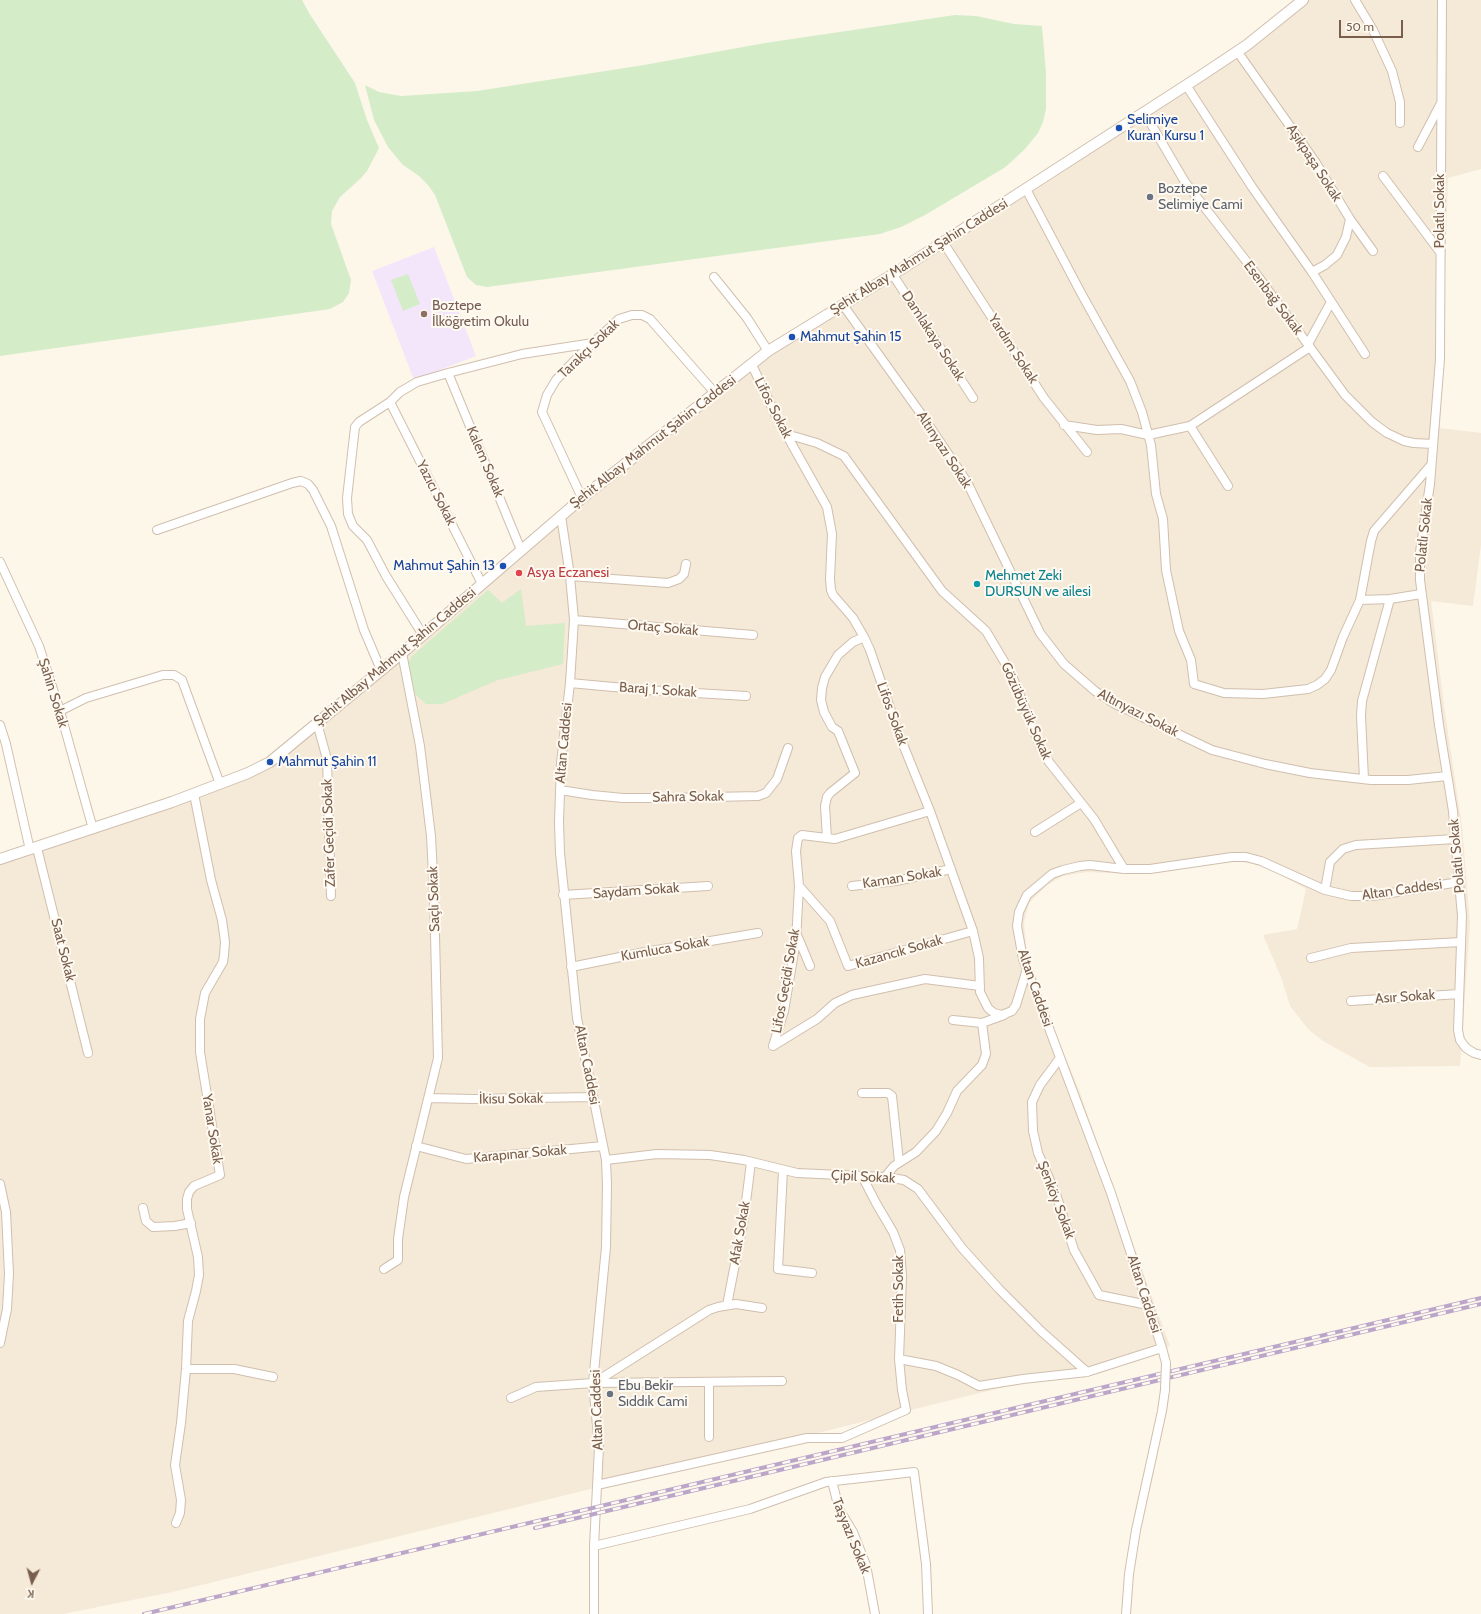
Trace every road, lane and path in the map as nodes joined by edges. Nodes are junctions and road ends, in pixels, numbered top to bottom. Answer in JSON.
{"nodes":[{"id":1,"x":1303,"y":0,"type":"edge"},
{"id":2,"x":1355,"y":0,"type":"edge"},
{"id":3,"x":1442,"y":0,"type":"edge"},
{"id":4,"x":1237,"y":51,"type":"junction"},
{"id":5,"x":1186,"y":85,"type":"junction"},
{"id":6,"x":1440,"y":104,"type":"junction"},
{"id":7,"x":1144,"y":112,"type":"junction"},
{"id":8,"x":1400,"y":123,"type":"dead end"},
{"id":9,"x":1418,"y":147,"type":"dead end"},
{"id":10,"x":1383,"y":176,"type":"dead end"},
{"id":11,"x":1026,"y":189,"type":"junction"},
{"id":12,"x":1350,"y":219,"type":"junction"},
{"id":13,"x":943,"y":242,"type":"junction"},
{"id":14,"x":1373,"y":252,"type":"dead end"},
{"id":15,"x":1440,"y":252,"type":"junction"},
{"id":16,"x":1312,"y":272,"type":"junction"},
{"id":17,"x":893,"y":275,"type":"junction"},
{"id":18,"x":714,"y":278,"type":"dead end"},
{"id":19,"x":1331,"y":302,"type":"junction"},
{"id":20,"x":843,"y":306,"type":"junction"},
{"id":21,"x":593,"y":343,"type":"junction"},
{"id":22,"x":1309,"y":345,"type":"junction"},
{"id":23,"x":768,"y":351,"type":"junction"},
{"id":24,"x":1365,"y":354,"type":"dead end"},
{"id":25,"x":752,"y":365,"type":"junction"},
{"id":26,"x":448,"y":373,"type":"junction"},
{"id":27,"x":715,"y":393,"type":"junction"},
{"id":28,"x":973,"y":398,"type":"dead end"},
{"id":29,"x":390,"y":402,"type":"junction"},
{"id":30,"x":1064,"y":425,"type":"junction"},
{"id":31,"x":1190,"y":426,"type":"junction"},
{"id":32,"x":786,"y":434,"type":"junction"},
{"id":33,"x":1148,"y":435,"type":"junction"},
{"id":34,"x":1433,"y":444,"type":"junction"},
{"id":35,"x":1087,"y":452,"type":"dead end"},
{"id":36,"x":1431,"y":465,"type":"junction"},
{"id":37,"x":1228,"y":486,"type":"dead end"},
{"id":38,"x":582,"y":498,"type":"junction"},
{"id":39,"x":561,"y":516,"type":"junction"},
{"id":40,"x":157,"y":530,"type":"dead end"},
{"id":41,"x":522,"y":550,"type":"junction"},
{"id":42,"x":0,"y":562,"type":"edge"},
{"id":43,"x":686,"y":564,"type":"dead end"},
{"id":44,"x":570,"y":576,"type":"junction"},
{"id":45,"x":482,"y":584,"type":"junction"},
{"id":46,"x":1421,"y":594,"type":"junction"},
{"id":47,"x":1390,"y":599,"type":"junction"},
{"id":48,"x":1360,"y":600,"type":"junction"},
{"id":49,"x":574,"y":620,"type":"junction"},
{"id":50,"x":422,"y":635,"type":"junction"},
{"id":51,"x":753,"y":635,"type":"dead end"},
{"id":52,"x":864,"y":637,"type":"junction"},
{"id":53,"x":402,"y":652,"type":"junction"},
{"id":54,"x":381,"y":670,"type":"junction"},
{"id":55,"x":570,"y":683,"type":"junction"},
{"id":56,"x":746,"y":696,"type":"dead end"},
{"id":57,"x":60,"y":711,"type":"junction"},
{"id":58,"x":317,"y":723,"type":"junction"},
{"id":59,"x":0,"y":725,"type":"edge"},
{"id":60,"x":788,"y":748,"type":"dead end"},
{"id":61,"x":1447,"y":776,"type":"junction"},
{"id":62,"x":1364,"y":779,"type":"junction"},
{"id":63,"x":220,"y":784,"type":"junction"},
{"id":64,"x":560,"y":790,"type":"junction"},
{"id":65,"x":194,"y":794,"type":"junction"},
{"id":66,"x":1081,"y":803,"type":"junction"},
{"id":67,"x":930,"y":811,"type":"junction"},
{"id":68,"x":93,"y":829,"type":"junction"},
{"id":69,"x":1035,"y":832,"type":"dead end"},
{"id":70,"x":826,"y":838,"type":"junction"},
{"id":71,"x":1456,"y":839,"type":"junction"},
{"id":72,"x":34,"y":849,"type":"junction"},
{"id":73,"x":0,"y":859,"type":"edge"},
{"id":74,"x":951,"y":869,"type":"junction"},
{"id":75,"x":1124,"y":869,"type":"junction"},
{"id":76,"x":1459,"y":882,"type":"junction"},
{"id":77,"x":708,"y":886,"type":"dead end"},
{"id":78,"x":799,"y":886,"type":"junction"},
{"id":79,"x":852,"y":886,"type":"dead end"},
{"id":80,"x":1325,"y":890,"type":"junction"},
{"id":81,"x":564,"y":895,"type":"junction"},
{"id":82,"x":330,"y":896,"type":"dead end"},
{"id":83,"x":973,"y":931,"type":"junction"},
{"id":84,"x":758,"y":933,"type":"dead end"},
{"id":85,"x":797,"y":935,"type":"junction"},
{"id":86,"x":1461,"y":942,"type":"junction"},
{"id":87,"x":1311,"y":958,"type":"dead end"},
{"id":88,"x":571,"y":966,"type":"junction"},
{"id":89,"x":810,"y":966,"type":"dead end"},
{"id":90,"x":1027,"y":968,"type":"junction"},
{"id":91,"x":980,"y":986,"type":"junction"},
{"id":92,"x":1459,"y":994,"type":"junction"},
{"id":93,"x":1351,"y":1001,"type":"dead end"},
{"id":94,"x":1006,"y":1014,"type":"junction"},
{"id":95,"x":953,"y":1020,"type":"dead end"},
{"id":96,"x":982,"y":1023,"type":"junction"},
{"id":97,"x":88,"y":1053,"type":"dead end"},
{"id":98,"x":1481,"y":1055,"type":"edge"},
{"id":99,"x":1060,"y":1058,"type":"junction"},
{"id":100,"x":862,"y":1093,"type":"dead end"},
{"id":101,"x":593,"y":1097,"type":"junction"},
{"id":102,"x":429,"y":1098,"type":"junction"},
{"id":103,"x":416,"y":1146,"type":"junction"},
{"id":104,"x":603,"y":1146,"type":"junction"},
{"id":105,"x":606,"y":1160,"type":"junction"},
{"id":106,"x":751,"y":1162,"type":"junction"},
{"id":107,"x":899,"y":1162,"type":"junction"},
{"id":108,"x":783,"y":1170,"type":"junction"},
{"id":109,"x":862,"y":1176,"type":"junction"},
{"id":110,"x":885,"y":1177,"type":"junction"},
{"id":111,"x":0,"y":1184,"type":"edge"},
{"id":112,"x":143,"y":1208,"type":"dead end"},
{"id":113,"x":191,"y":1223,"type":"junction"},
{"id":114,"x":384,"y":1269,"type":"dead end"},
{"id":115,"x":812,"y":1273,"type":"dead end"},
{"id":116,"x":727,"y":1305,"type":"junction"},
{"id":117,"x":1148,"y":1305,"type":"junction"},
{"id":118,"x":762,"y":1308,"type":"dead end"},
{"id":119,"x":0,"y":1343,"type":"edge"},
{"id":120,"x":1162,"y":1348,"type":"junction"},
{"id":121,"x":899,"y":1359,"type":"junction"},
{"id":122,"x":186,"y":1370,"type":"junction"},
{"id":123,"x":1087,"y":1372,"type":"junction"},
{"id":124,"x":273,"y":1377,"type":"dead end"},
{"id":125,"x":782,"y":1381,"type":"dead end"},
{"id":126,"x":709,"y":1382,"type":"junction"},
{"id":127,"x":593,"y":1383,"type":"junction"},
{"id":128,"x":510,"y":1398,"type":"dead end"},
{"id":129,"x":709,"y":1437,"type":"dead end"},
{"id":130,"x":832,"y":1481,"type":"junction"},
{"id":131,"x":597,"y":1485,"type":"junction"},
{"id":132,"x":176,"y":1523,"type":"dead end"},
{"id":133,"x":594,"y":1546,"type":"junction"},
{"id":134,"x":594,"y":1614,"type":"edge"},
{"id":135,"x":875,"y":1614,"type":"edge"},
{"id":136,"x":928,"y":1614,"type":"edge"},
{"id":137,"x":1126,"y":1614,"type":"edge"}],
"edges":[{"from":1,"to":4,"type":"street","name":"Şehit Albay Mahmut Şahin Caddesi"},
{"from":2,"to":8,"type":"street"},
{"from":3,"to":6,"type":"street","name":"Polatlı Sokak"},
{"from":4,"to":5,"type":"street","name":"Şehit Albay Mahmut Şahin Caddesi"},
{"from":4,"to":12,"type":"street","name":"Aşıkpaşa Sokak"},
{"from":5,"to":7,"type":"street","name":"Şehit Albay Mahmut Şahin Caddesi"},
{"from":5,"to":16,"type":"street"},
{"from":6,"to":9,"type":"street"},
{"from":6,"to":15,"type":"street","name":"Polatlı Sokak"},
{"from":7,"to":11,"type":"street","name":"Şehit Albay Mahmut Şahin Caddesi"},
{"from":7,"to":22,"type":"street","name":"Esenbağ Sokak"},
{"from":10,"to":15,"type":"street"},
{"from":11,"to":13,"type":"street","name":"Şehit Albay Mahmut Şahin Caddesi"},
{"from":11,"to":33,"type":"street"},
{"from":12,"to":14,"type":"street","name":"Aşıkpaşa Sokak"},
{"from":12,"to":16,"type":"street"},
{"from":13,"to":17,"type":"street","name":"Şehit Albay Mahmut Şahin Caddesi"},
{"from":13,"to":30,"type":"street","name":"Yardım Sokak"},
{"from":15,"to":34,"type":"street","name":"Polatlı Sokak"},
{"from":16,"to":19,"type":"street"},
{"from":17,"to":20,"type":"street","name":"Şehit Albay Mahmut Şahin Caddesi"},
{"from":17,"to":28,"type":"street","name":"Damlakaya Sokak"},
{"from":18,"to":23,"type":"street"},
{"from":19,"to":22,"type":"street"},
{"from":19,"to":24,"type":"street"},
{"from":20,"to":23,"type":"street","name":"Şehit Albay Mahmut Şahin Caddesi"},
{"from":20,"to":62,"type":"street","name":"Altınyazı Sokak"},
{"from":21,"to":26,"type":"street"},
{"from":21,"to":27,"type":"street","name":"Tarakçı Sokak"},
{"from":21,"to":38,"type":"street","name":"Tarakçı Sokak"},
{"from":22,"to":31,"type":"street"},
{"from":22,"to":34,"type":"street","name":"Esenbağ Sokak"},
{"from":23,"to":25,"type":"street","name":"Şehit Albay Mahmut Şahin Caddesi"},
{"from":25,"to":27,"type":"street","name":"Şehit Albay Mahmut Şahin Caddesi"},
{"from":25,"to":32,"type":"street","name":"Lifos Sokak"},
{"from":26,"to":29,"type":"street"},
{"from":26,"to":41,"type":"street","name":"Kalem Sokak"},
{"from":27,"to":38,"type":"street","name":"Şehit Albay Mahmut Şahin Caddesi"},
{"from":29,"to":45,"type":"street","name":"Yazıcı Sokak"},
{"from":29,"to":50,"type":"street"},
{"from":30,"to":33,"type":"street"},
{"from":30,"to":35,"type":"street","name":"Yardım Sokak"},
{"from":31,"to":33,"type":"street"},
{"from":31,"to":37,"type":"street"},
{"from":32,"to":52,"type":"street","name":"Lifos Sokak"},
{"from":32,"to":66,"type":"street","name":"Gözübüyük Sokak"},
{"from":33,"to":48,"type":"street"},
{"from":34,"to":36,"type":"street","name":"Polatlı Sokak"},
{"from":36,"to":46,"type":"street","name":"Polatlı Sokak"},
{"from":36,"to":48,"type":"street"},
{"from":38,"to":39,"type":"street","name":"Şehit Albay Mahmut Şahin Caddesi"},
{"from":39,"to":41,"type":"street","name":"Şehit Albay Mahmut Şahin Caddesi"},
{"from":39,"to":44,"type":"street","name":"Altan Caddesi"},
{"from":40,"to":54,"type":"street"},
{"from":41,"to":45,"type":"street","name":"Şehit Albay Mahmut Şahin Caddesi"},
{"from":42,"to":57,"type":"street","name":"Şahin Sokak"},
{"from":43,"to":44,"type":"street"},
{"from":44,"to":49,"type":"street","name":"Altan Caddesi"},
{"from":45,"to":50,"type":"street","name":"Şehit Albay Mahmut Şahin Caddesi"},
{"from":46,"to":47,"type":"street"},
{"from":46,"to":61,"type":"street","name":"Polatlı Sokak"},
{"from":47,"to":48,"type":"street"},
{"from":47,"to":62,"type":"street"},
{"from":49,"to":51,"type":"street","name":"Ortaç Sokak"},
{"from":49,"to":55,"type":"street","name":"Altan Caddesi"},
{"from":50,"to":53,"type":"street","name":"Şehit Albay Mahmut Şahin Caddesi"},
{"from":52,"to":67,"type":"street","name":"Lifos Sokak"},
{"from":52,"to":70,"type":"street"},
{"from":53,"to":54,"type":"street","name":"Şehit Albay Mahmut Şahin Caddesi"},
{"from":53,"to":102,"type":"street","name":"Saçlı Sokak"},
{"from":54,"to":58,"type":"street","name":"Şehit Albay Mahmut Şahin Caddesi"},
{"from":55,"to":56,"type":"street","name":"Baraj 1. Sokak"},
{"from":55,"to":64,"type":"street","name":"Altan Caddesi"},
{"from":57,"to":63,"type":"street"},
{"from":57,"to":68,"type":"street","name":"Şahin Sokak"},
{"from":58,"to":63,"type":"street","name":"Şehit Albay Mahmut Şahin Caddesi"},
{"from":58,"to":82,"type":"street","name":"Zafer Geçidi Sokak"},
{"from":59,"to":72,"type":"street","name":"Saat Sokak"},
{"from":60,"to":64,"type":"street","name":"Sahra Sokak"},
{"from":61,"to":62,"type":"street","name":"Altınyazı Sokak"},
{"from":61,"to":71,"type":"street","name":"Polatlı Sokak"},
{"from":63,"to":65,"type":"street","name":"Şehit Albay Mahmut Şahin Caddesi"},
{"from":64,"to":81,"type":"street","name":"Altan Caddesi"},
{"from":65,"to":68,"type":"street","name":"Şehit Albay Mahmut Şahin Caddesi"},
{"from":65,"to":113,"type":"street","name":"Yanar Sokak"},
{"from":66,"to":69,"type":"street"},
{"from":66,"to":75,"type":"street","name":"Gözübüyük Sokak"},
{"from":67,"to":70,"type":"street","name":"Lifos Geçidi Sokak"},
{"from":67,"to":74,"type":"street","name":"Lifos Sokak"},
{"from":68,"to":72,"type":"street","name":"Şehit Albay Mahmut Şahin Caddesi"},
{"from":70,"to":78,"type":"street","name":"Lifos Geçidi Sokak"},
{"from":71,"to":76,"type":"street","name":"Polatlı Sokak"},
{"from":71,"to":80,"type":"street"},
{"from":72,"to":73,"type":"street","name":"Şehit Albay Mahmut Şahin Caddesi"},
{"from":72,"to":97,"type":"street","name":"Saat Sokak"},
{"from":74,"to":79,"type":"street","name":"Kaman Sokak"},
{"from":74,"to":83,"type":"street","name":"Lifos Sokak"},
{"from":75,"to":80,"type":"street","name":"Altan Caddesi"},
{"from":75,"to":90,"type":"street","name":"Altan Caddesi"},
{"from":76,"to":80,"type":"street","name":"Altan Caddesi"},
{"from":76,"to":86,"type":"street","name":"Polatlı Sokak"},
{"from":77,"to":81,"type":"street","name":"Saydam Sokak"},
{"from":78,"to":83,"type":"street","name":"Kazancık Sokak"},
{"from":78,"to":85,"type":"street","name":"Lifos Geçidi Sokak"},
{"from":81,"to":88,"type":"street","name":"Altan Caddesi"},
{"from":83,"to":91,"type":"street","name":"Lifos Sokak"},
{"from":84,"to":88,"type":"street","name":"Kumluca Sokak"},
{"from":85,"to":89,"type":"street"},
{"from":85,"to":91,"type":"street","name":"Lifos Geçidi Sokak"},
{"from":86,"to":87,"type":"street"},
{"from":86,"to":92,"type":"street","name":"Polatlı Sokak"},
{"from":88,"to":101,"type":"street","name":"Altan Caddesi"},
{"from":90,"to":94,"type":"street"},
{"from":90,"to":99,"type":"street","name":"Altan Caddesi"},
{"from":91,"to":94,"type":"street","name":"Lifos Sokak"},
{"from":92,"to":93,"type":"street","name":"Asır Sokak"},
{"from":92,"to":98,"type":"street","name":"Polatlı Sokak"},
{"from":94,"to":96,"type":"street"},
{"from":95,"to":96,"type":"street"},
{"from":96,"to":107,"type":"street"},
{"from":99,"to":117,"type":"street","name":"Altan Caddesi"},
{"from":99,"to":117,"type":"street","name":"Şenköy Sokak"},
{"from":100,"to":107,"type":"street"},
{"from":101,"to":102,"type":"street","name":"İkisu Sokak"},
{"from":101,"to":104,"type":"street","name":"Altan Caddesi"},
{"from":102,"to":103,"type":"street","name":"Saçlı Sokak"},
{"from":103,"to":104,"type":"street","name":"Karapınar Sokak"},
{"from":103,"to":114,"type":"street","name":"Saçlı Sokak"},
{"from":104,"to":105,"type":"street","name":"Altan Caddesi"},
{"from":105,"to":106,"type":"street","name":"Çipil Sokak"},
{"from":105,"to":127,"type":"street","name":"Altan Caddesi"},
{"from":106,"to":108,"type":"street","name":"Çipil Sokak"},
{"from":106,"to":116,"type":"street","name":"Afak Sokak"},
{"from":107,"to":110,"type":"street"},
{"from":108,"to":109,"type":"street","name":"Çipil Sokak"},
{"from":108,"to":115,"type":"street"},
{"from":109,"to":110,"type":"street","name":"Çipil Sokak"},
{"from":109,"to":121,"type":"street","name":"Fetih Sokak"},
{"from":110,"to":123,"type":"street","name":"Çipil Sokak"},
{"from":111,"to":119,"type":"street"},
{"from":112,"to":113,"type":"street"},
{"from":113,"to":122,"type":"street","name":"Yanar Sokak"},
{"from":116,"to":118,"type":"street"},
{"from":116,"to":127,"type":"street"},
{"from":117,"to":120,"type":"street","name":"Altan Caddesi"},
{"from":120,"to":123,"type":"street"},
{"from":120,"to":137,"type":"street","name":"Altan Caddesi","bridge":true},
{"from":121,"to":123,"type":"street"},
{"from":121,"to":131,"type":"street","name":"Fetih Sokak"},
{"from":122,"to":124,"type":"street"},
{"from":122,"to":132,"type":"street","name":"Yanar Sokak"},
{"from":125,"to":126,"type":"street"},
{"from":126,"to":127,"type":"street"},
{"from":126,"to":129,"type":"street"},
{"from":127,"to":128,"type":"street"},
{"from":127,"to":131,"type":"street","name":"Altan Caddesi"},
{"from":130,"to":133,"type":"street"},
{"from":130,"to":135,"type":"street","name":"Taşyazı Sokak"},
{"from":130,"to":136,"type":"street"},
{"from":131,"to":133,"type":"street","name":"Altan Caddesi"},
{"from":133,"to":134,"type":"street","name":"Altan Caddesi"}]}
